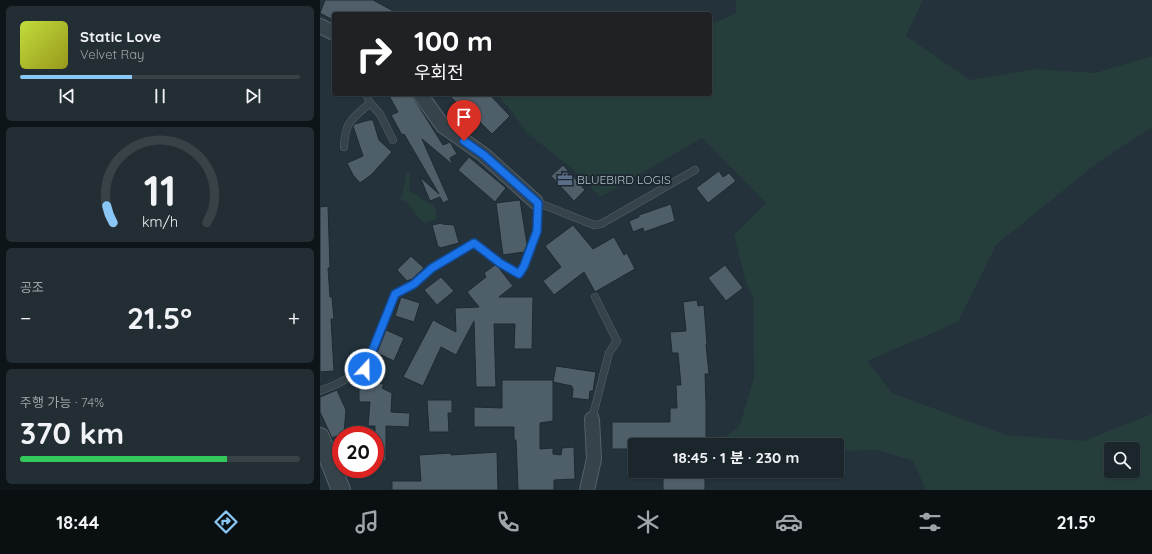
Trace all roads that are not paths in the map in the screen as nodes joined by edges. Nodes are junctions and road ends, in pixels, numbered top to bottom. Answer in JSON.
{"nodes":[{"id":1,"x":320,"y":26,"type":"edge"},
{"id":2,"x":332,"y":33,"type":"edge"},
{"id":3,"x":367,"y":96,"type":"edge"},
{"id":4,"x":421,"y":96,"type":"edge"},
{"id":5,"x":370,"y":103,"type":"junction"},
{"id":6,"x":393,"y":140,"type":"dead end"},
{"id":7,"x":344,"y":147,"type":"dead end"},
{"id":8,"x":695,"y":170,"type":"dead end"},
{"id":9,"x":537,"y":202,"type":"junction"},
{"id":10,"x":595,"y":297,"type":"dead end"},
{"id":11,"x":320,"y":391,"type":"edge"},
{"id":12,"x":592,"y":419,"type":"joint"},
{"id":13,"x":320,"y":437,"type":"edge"},
{"id":14,"x":341,"y":490,"type":"edge"},
{"id":15,"x":587,"y":490,"type":"edge"}],
"edges":[{"from":1,"to":2,"type":"street"},
{"from":3,"to":5,"type":"lane"},
{"from":4,"to":9,"type":"street"},
{"from":5,"to":6,"type":"lane"},
{"from":5,"to":7,"type":"lane"},
{"from":8,"to":9,"type":"lane"},
{"from":9,"to":11,"type":"lane"},
{"from":10,"to":12,"type":"lane"},
{"from":12,"to":15,"type":"street"},
{"from":13,"to":14,"type":"street"}]}
